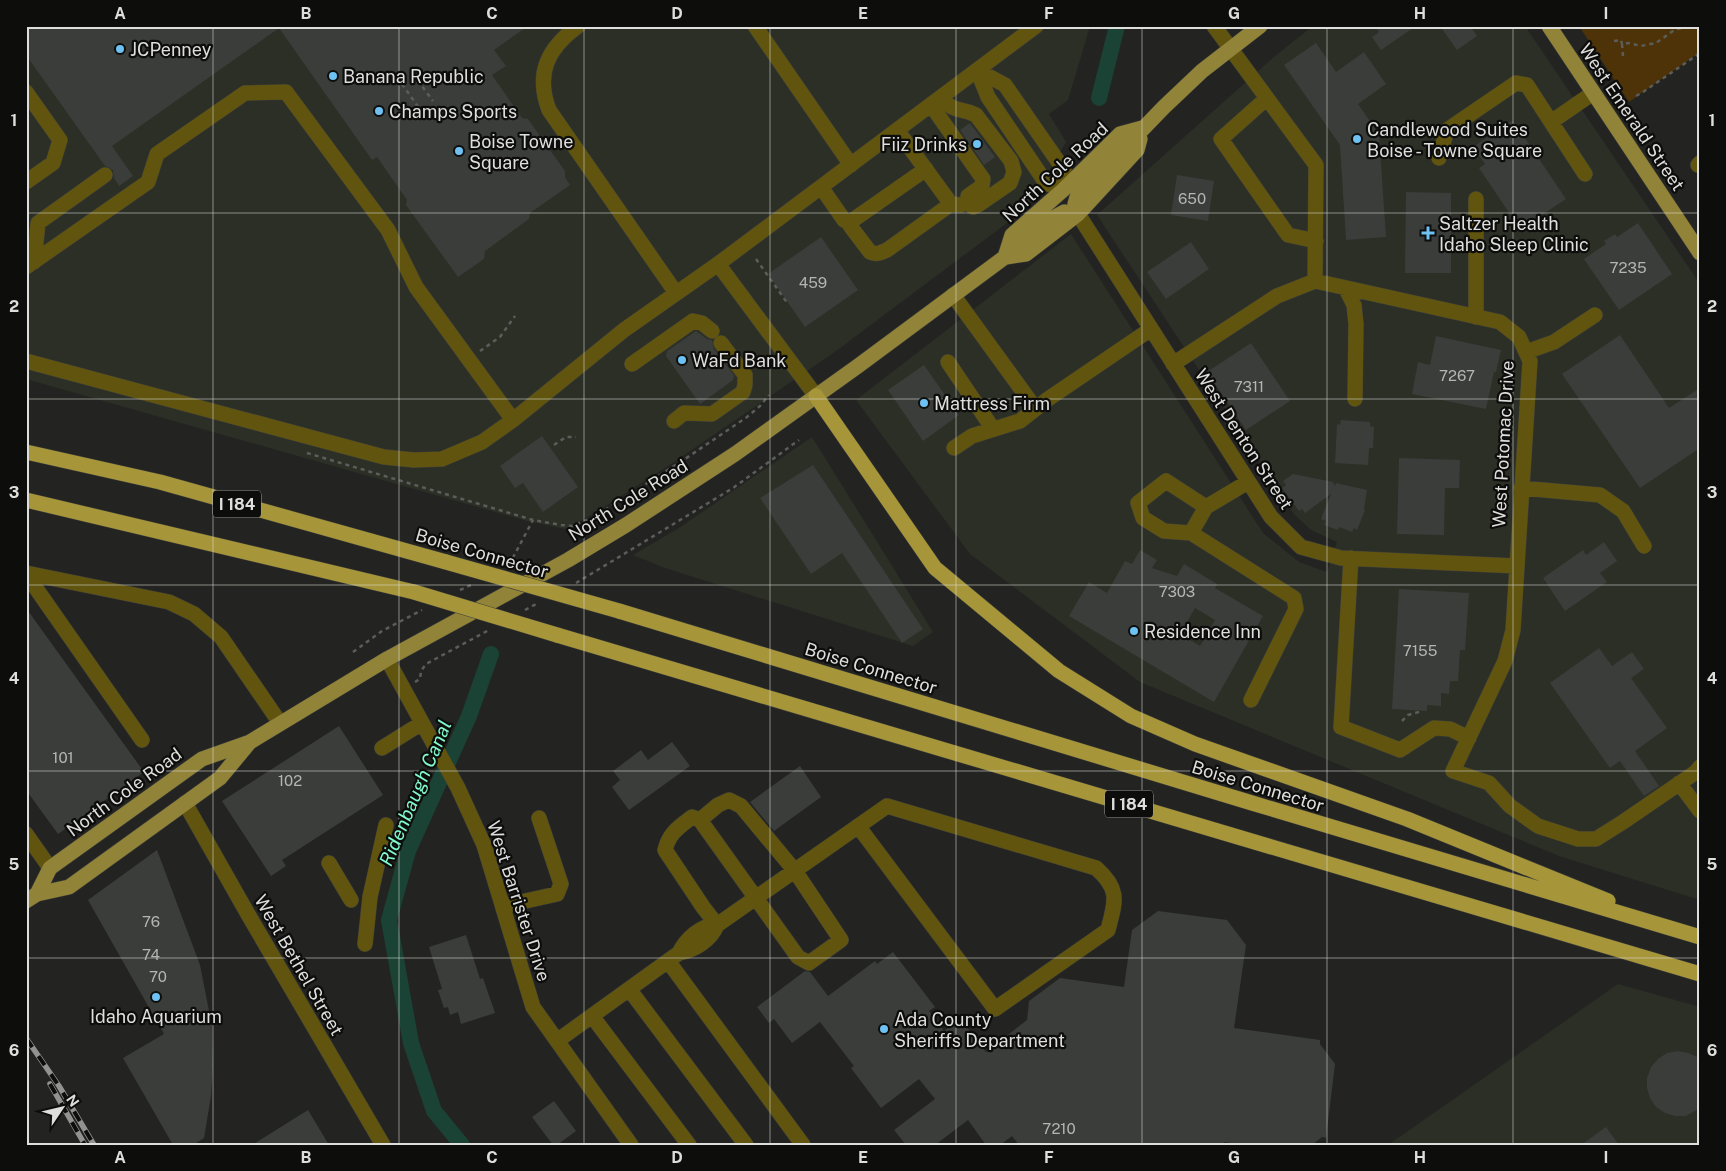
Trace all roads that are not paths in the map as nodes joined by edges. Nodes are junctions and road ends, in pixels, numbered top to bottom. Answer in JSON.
{"nodes":[{"id":1,"x":578,"y":26,"type":"edge"},
{"id":2,"x":755,"y":26,"type":"edge"},
{"id":3,"x":1036,"y":26,"type":"edge"},
{"id":4,"x":1214,"y":26,"type":"edge"},
{"id":5,"x":1260,"y":26,"type":"edge"},
{"id":6,"x":1549,"y":26,"type":"edge"},
{"id":7,"x":1231,"y":47,"type":"junction"},
{"id":8,"x":977,"y":70,"type":"junction"},
{"id":9,"x":26,"y":92,"type":"edge"},
{"id":10,"x":1593,"y":93,"type":"junction"},
{"id":11,"x":1268,"y":98,"type":"junction"},
{"id":12,"x":936,"y":101,"type":"junction"},
{"id":13,"x":1550,"y":122,"type":"junction"},
{"id":14,"x":1144,"y":128,"type":"junction"},
{"id":15,"x":897,"y":130,"type":"junction"},
{"id":16,"x":1440,"y":158,"type":"dead end"},
{"id":17,"x":851,"y":165,"type":"junction"},
{"id":18,"x":926,"y":169,"type":"junction"},
{"id":19,"x":1585,"y":174,"type":"dead end"},
{"id":20,"x":105,"y":175,"type":"dead end"},
{"id":21,"x":26,"y":182,"type":"edge"},
{"id":22,"x":821,"y":187,"type":"junction"},
{"id":23,"x":1063,"y":190,"type":"junction"},
{"id":24,"x":1476,"y":199,"type":"dead end"},
{"id":25,"x":951,"y":204,"type":"junction"},
{"id":26,"x":970,"y":205,"type":"junction"},
{"id":27,"x":1078,"y":214,"type":"junction"},
{"id":28,"x":848,"y":222,"type":"junction"},
{"id":29,"x":1316,"y":241,"type":"junction"},
{"id":30,"x":1700,"y":253,"type":"edge"},
{"id":31,"x":1005,"y":257,"type":"junction"},
{"id":32,"x":30,"y":264,"type":"edge"},
{"id":33,"x":718,"y":264,"type":"junction"},
{"id":34,"x":1315,"y":281,"type":"junction"},
{"id":35,"x":1346,"y":289,"type":"junction"},
{"id":36,"x":676,"y":292,"type":"junction"},
{"id":37,"x":953,"y":295,"type":"junction"},
{"id":38,"x":1595,"y":315,"type":"dead end"},
{"id":39,"x":1476,"y":317,"type":"junction"},
{"id":40,"x":1151,"y":329,"type":"junction"},
{"id":41,"x":1526,"y":352,"type":"junction"},
{"id":42,"x":26,"y":361,"type":"edge"},
{"id":43,"x":948,"y":362,"type":"dead end"},
{"id":44,"x":632,"y":364,"type":"dead end"},
{"id":45,"x":1172,"y":364,"type":"junction"},
{"id":46,"x":816,"y":396,"type":"junction"},
{"id":47,"x":1355,"y":399,"type":"dead end"},
{"id":48,"x":1036,"y":408,"type":"junction"},
{"id":49,"x":513,"y":420,"type":"junction"},
{"id":50,"x":674,"y":421,"type":"dead end"},
{"id":51,"x":993,"y":429,"type":"junction"},
{"id":52,"x":954,"y":448,"type":"dead end"},
{"id":53,"x":26,"y":452,"type":"edge"},
{"id":54,"x":1248,"y":482,"type":"junction"},
{"id":55,"x":1521,"y":488,"type":"junction"},
{"id":56,"x":26,"y":500,"type":"edge"},
{"id":57,"x":1206,"y":507,"type":"junction"},
{"id":58,"x":1191,"y":533,"type":"junction"},
{"id":59,"x":1644,"y":546,"type":"dead end"},
{"id":60,"x":1351,"y":558,"type":"junction"},
{"id":61,"x":1516,"y":566,"type":"junction"},
{"id":62,"x":26,"y":574,"type":"edge"},
{"id":63,"x":387,"y":658,"type":"junction"},
{"id":64,"x":1251,"y":700,"type":"dead end"},
{"id":65,"x":280,"y":723,"type":"junction"},
{"id":66,"x":422,"y":724,"type":"junction"},
{"id":67,"x":1469,"y":738,"type":"junction"},
{"id":68,"x":142,"y":740,"type":"dead end"},
{"id":69,"x":250,"y":742,"type":"junction"},
{"id":70,"x":382,"y":748,"type":"dead end"},
{"id":71,"x":1700,"y":767,"type":"edge"},
{"id":72,"x":1680,"y":783,"type":"junction"},
{"id":73,"x":186,"y":803,"type":"junction"},
{"id":74,"x":1700,"y":811,"type":"edge"},
{"id":75,"x":538,"y":818,"type":"dead end"},
{"id":76,"x":700,"y":820,"type":"junction"},
{"id":77,"x":386,"y":825,"type":"dead end"},
{"id":78,"x":858,"y":826,"type":"junction"},
{"id":79,"x":26,"y":834,"type":"edge"},
{"id":80,"x":329,"y":863,"type":"dead end"},
{"id":81,"x":50,"y":868,"type":"junction"},
{"id":82,"x":795,"y":871,"type":"junction"},
{"id":83,"x":32,"y":898,"type":"edge"},
{"id":84,"x":755,"y":898,"type":"junction"},
{"id":85,"x":351,"y":900,"type":"dead end"},
{"id":86,"x":503,"y":906,"type":"junction"},
{"id":87,"x":717,"y":925,"type":"junction"},
{"id":88,"x":1696,"y":936,"type":"edge"},
{"id":89,"x":365,"y":944,"type":"dead end"},
{"id":90,"x":674,"y":957,"type":"junction"},
{"id":91,"x":1700,"y":974,"type":"edge"},
{"id":92,"x":629,"y":989,"type":"junction"},
{"id":93,"x":592,"y":1016,"type":"junction"},
{"id":94,"x":557,"y":1041,"type":"junction"},
{"id":95,"x":383,"y":1145,"type":"edge"},
{"id":96,"x":631,"y":1145,"type":"edge"},
{"id":97,"x":689,"y":1145,"type":"edge"},
{"id":98,"x":746,"y":1145,"type":"edge"},
{"id":99,"x":803,"y":1145,"type":"edge"}],
"edges":[{"from":1,"to":36,"type":"street"},
{"from":2,"to":17,"type":"street"},
{"from":3,"to":8,"type":"street"},
{"from":4,"to":7,"type":"street"},
{"from":5,"to":7,"type":"main road","name":"North Cole Road"},
{"from":6,"to":10,"type":"main road","name":"West Emerald Street"},
{"from":7,"to":11,"type":"street"},
{"from":7,"to":14,"type":"main road","name":"North Cole Road"},
{"from":8,"to":12,"type":"street"},
{"from":8,"to":23,"type":"street"},
{"from":8,"to":23,"type":"street"},
{"from":9,"to":21,"type":"street"},
{"from":10,"to":13,"type":"street"},
{"from":10,"to":30,"type":"main road","name":"West Emerald Street"},
{"from":11,"to":29,"type":"street"},
{"from":11,"to":29,"type":"street"},
{"from":12,"to":15,"type":"street"},
{"from":12,"to":26,"type":"street"},
{"from":12,"to":26,"type":"street"},
{"from":13,"to":16,"type":"street"},
{"from":13,"to":19,"type":"street"},
{"from":14,"to":23,"type":"main road","name":"North Cole Road"},
{"from":14,"to":27,"type":"main road","name":"North Cole Road"},
{"from":15,"to":17,"type":"street"},
{"from":15,"to":18,"type":"street"},
{"from":17,"to":22,"type":"street"},
{"from":18,"to":25,"type":"street"},
{"from":18,"to":28,"type":"street"},
{"from":20,"to":32,"type":"street"},
{"from":22,"to":28,"type":"street"},
{"from":22,"to":33,"type":"street"},
{"from":23,"to":31,"type":"main road","name":"North Cole Road"},
{"from":24,"to":39,"type":"street"},
{"from":25,"to":26,"type":"street"},
{"from":25,"to":28,"type":"street"},
{"from":27,"to":31,"type":"main road","name":"North Cole Road"},
{"from":27,"to":40,"type":"street","name":"West Denton Street"},
{"from":29,"to":34,"type":"street"},
{"from":31,"to":37,"type":"main road","name":"North Cole Road"},
{"from":32,"to":49,"type":"street"},
{"from":33,"to":36,"type":"street"},
{"from":33,"to":46,"type":"street"},
{"from":34,"to":35,"type":"street","name":"West Potomac Drive"},
{"from":34,"to":45,"type":"street"},
{"from":35,"to":39,"type":"street","name":"West Potomac Drive"},
{"from":35,"to":47,"type":"street"},
{"from":36,"to":49,"type":"street"},
{"from":37,"to":46,"type":"main road","name":"North Cole Road"},
{"from":37,"to":48,"type":"street"},
{"from":38,"to":41,"type":"street"},
{"from":39,"to":41,"type":"street","name":"West Potomac Drive"},
{"from":40,"to":45,"type":"street","name":"West Denton Street"},
{"from":40,"to":48,"type":"street"},
{"from":41,"to":55,"type":"street","name":"West Potomac Drive"},
{"from":42,"to":49,"type":"street"},
{"from":43,"to":51,"type":"street"},
{"from":44,"to":50,"type":"street"},
{"from":45,"to":54,"type":"street","name":"West Denton Street"},
{"from":46,"to":63,"type":"main road","name":"North Cole Road"},
{"from":46,"to":88,"type":"highway"},
{"from":48,"to":51,"type":"street"},
{"from":51,"to":52,"type":"street"},
{"from":53,"to":88,"type":"highway","name":"Boise Connector","number":"I 184","bridge":true},
{"from":54,"to":57,"type":"street"},
{"from":54,"to":60,"type":"street","name":"West Denton Street"},
{"from":55,"to":59,"type":"street"},
{"from":55,"to":61,"type":"street","name":"West Potomac Drive"},
{"from":56,"to":91,"type":"highway","number":"I 184","bridge":true},
{"from":57,"to":58,"type":"street"},
{"from":57,"to":58,"type":"street"},
{"from":58,"to":64,"type":"street"},
{"from":60,"to":61,"type":"street","name":"West Denton Street"},
{"from":60,"to":67,"type":"street"},
{"from":61,"to":67,"type":"street","name":"West Potomac Drive"},
{"from":62,"to":65,"type":"street"},
{"from":62,"to":68,"type":"street"},
{"from":63,"to":65,"type":"main road","name":"North Cole Road"},
{"from":63,"to":66,"type":"street","name":"West Barrister Drive"},
{"from":65,"to":69,"type":"main road","name":"North Cole Road"},
{"from":66,"to":70,"type":"street"},
{"from":66,"to":86,"type":"street","name":"West Barrister Drive"},
{"from":67,"to":72,"type":"street","name":"West Potomac Drive"},
{"from":69,"to":73,"type":"main road","name":"North Cole Road"},
{"from":69,"to":81,"type":"main road","name":"North Cole Road"},
{"from":71,"to":72,"type":"street"},
{"from":72,"to":74,"type":"street"},
{"from":73,"to":83,"type":"main road","name":"North Cole Road"},
{"from":73,"to":95,"type":"street","name":"West Bethel Street"},
{"from":75,"to":86,"type":"street"},
{"from":76,"to":82,"type":"street"},
{"from":76,"to":84,"type":"street"},
{"from":76,"to":87,"type":"street"},
{"from":77,"to":89,"type":"street"},
{"from":78,"to":78,"type":"street"},
{"from":78,"to":82,"type":"street"},
{"from":79,"to":81,"type":"street"},
{"from":80,"to":85,"type":"street"},
{"from":81,"to":83,"type":"main road","name":"North Cole Road"},
{"from":82,"to":84,"type":"street"},
{"from":82,"to":84,"type":"street"},
{"from":84,"to":87,"type":"street"},
{"from":86,"to":94,"type":"street","name":"West Barrister Drive"},
{"from":87,"to":90,"type":"street"},
{"from":90,"to":92,"type":"street"},
{"from":90,"to":99,"type":"street"},
{"from":92,"to":93,"type":"street"},
{"from":92,"to":98,"type":"street"},
{"from":93,"to":94,"type":"street"},
{"from":93,"to":97,"type":"street"},
{"from":94,"to":96,"type":"street","name":"West Barrister Drive"}]}
